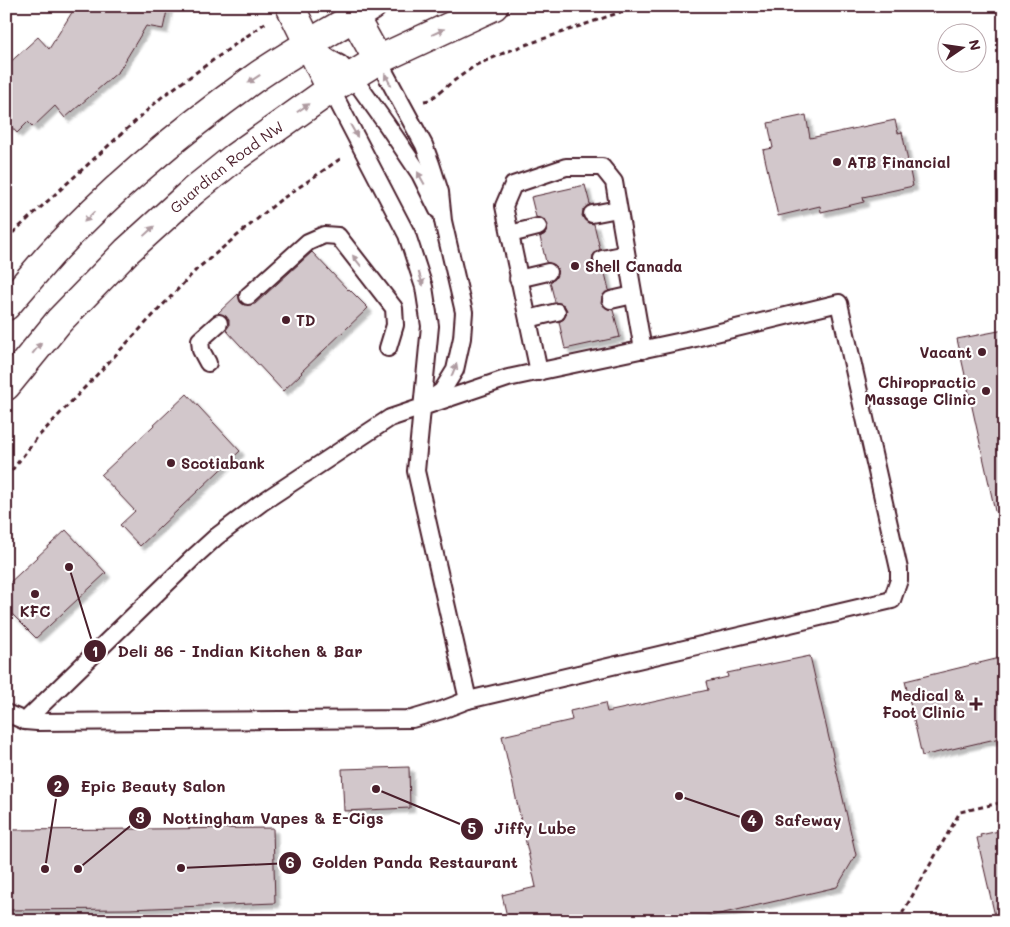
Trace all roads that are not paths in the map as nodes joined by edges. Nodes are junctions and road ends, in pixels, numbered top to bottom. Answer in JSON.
{"nodes":[{"id":1,"x":290,"y":6,"type":"edge"},
{"id":2,"x":494,"y":6,"type":"edge"},
{"id":3,"x":358,"y":10,"type":"edge"},
{"id":4,"x":310,"y":44,"type":"junction"},
{"id":5,"x":378,"y":60,"type":"junction"},
{"id":6,"x":341,"y":82,"type":"junction"},
{"id":7,"x":618,"y":209,"type":"junction"},
{"id":8,"x":592,"y":214,"type":"dead end"},
{"id":9,"x":443,"y":221,"type":"junction"},
{"id":10,"x":538,"y":227,"type":"dead end"},
{"id":11,"x":510,"y":234,"type":"junction"},
{"id":12,"x":626,"y":254,"type":"junction"},
{"id":13,"x":602,"y":259,"type":"dead end"},
{"id":14,"x":548,"y":272,"type":"dead end"},
{"id":15,"x":518,"y":279,"type":"junction"},
{"id":16,"x":633,"y":295,"type":"junction"},
{"id":17,"x":248,"y":296,"type":"dead end"},
{"id":18,"x":611,"y":300,"type":"dead end"},
{"id":19,"x":6,"y":306,"type":"edge"},
{"id":20,"x":557,"y":312,"type":"dead end"},
{"id":21,"x":528,"y":319,"type":"junction"},
{"id":22,"x":219,"y":323,"type":"dead end"},
{"id":23,"x":388,"y":348,"type":"dead end"},
{"id":24,"x":643,"y":350,"type":"junction"},
{"id":25,"x":208,"y":363,"type":"dead end"},
{"id":26,"x":539,"y":372,"type":"junction"},
{"id":27,"x":6,"y":386,"type":"edge"},
{"id":28,"x":422,"y":406,"type":"junction"},
{"id":29,"x":468,"y":700,"type":"junction"},
{"id":30,"x":6,"y":713,"type":"edge"},
{"id":31,"x":25,"y":720,"type":"junction"}],
"edges":[{"from":1,"to":4,"type":"main road"},
{"from":5,"to":2,"type":"main road","name":"Guardian Road NW","one_way":true},
{"from":3,"to":4,"type":"main road"},
{"from":3,"to":5,"type":"main road"},
{"from":4,"to":6,"type":"main road"},
{"from":4,"to":19,"type":"main road","one_way":true},
{"from":5,"to":6,"type":"main road","name":"Guardian Road NW"},
{"from":9,"to":5,"type":"lane","one_way":true},
{"from":9,"to":6,"type":"lane","one_way":true},
{"from":27,"to":6,"type":"main road","name":"Guardian Road NW","one_way":true},
{"from":6,"to":28,"type":"lane","one_way":true},
{"from":7,"to":8,"type":"lane"},
{"from":7,"to":11,"type":"lane"},
{"from":7,"to":12,"type":"lane"},
{"from":28,"to":9,"type":"lane","one_way":true},
{"from":10,"to":11,"type":"lane"},
{"from":11,"to":15,"type":"lane"},
{"from":12,"to":13,"type":"lane"},
{"from":12,"to":16,"type":"lane"},
{"from":14,"to":15,"type":"lane"},
{"from":15,"to":21,"type":"lane"},
{"from":16,"to":18,"type":"lane"},
{"from":16,"to":24,"type":"lane"},
{"from":23,"to":17,"type":"lane","one_way":true},
{"from":20,"to":21,"type":"lane"},
{"from":21,"to":26,"type":"lane"},
{"from":22,"to":25,"type":"lane"},
{"from":24,"to":26,"type":"lane"},
{"from":24,"to":29,"type":"lane"},
{"from":26,"to":28,"type":"lane"},
{"from":28,"to":29,"type":"lane"},
{"from":28,"to":31,"type":"lane"},
{"from":29,"to":31,"type":"lane"},
{"from":30,"to":31,"type":"lane"}]}
